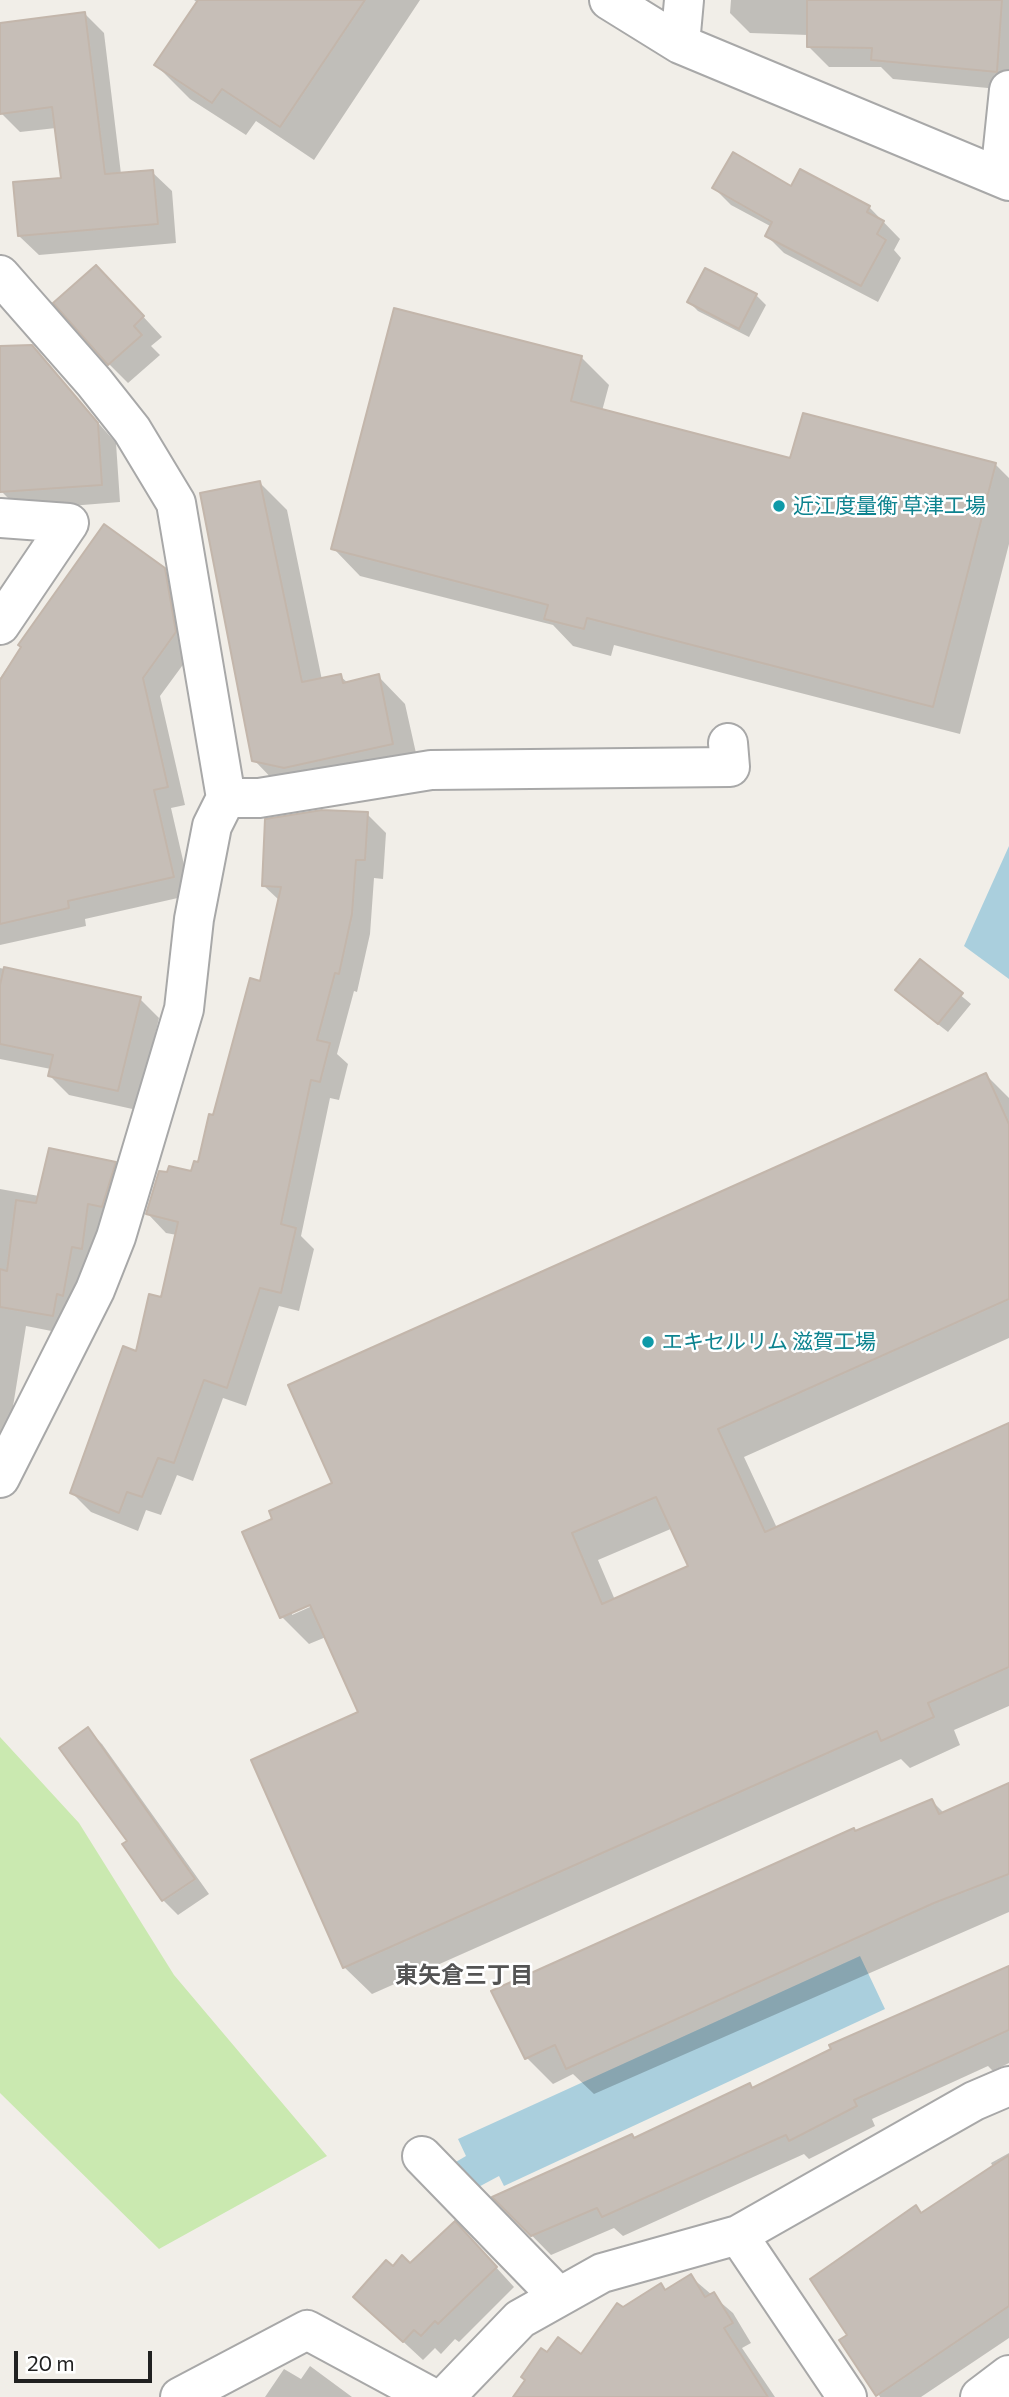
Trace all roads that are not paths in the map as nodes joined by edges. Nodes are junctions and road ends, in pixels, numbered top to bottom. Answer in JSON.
{"nodes":[{"id":1,"x":609,"y":0,"type":"edge"},
{"id":2,"x":684,"y":0,"type":"edge"},
{"id":3,"x":680,"y":44,"type":"junction"},
{"id":4,"x":1009,"y":90,"type":"edge"},
{"id":5,"x":1005,"y":179,"type":"edge"},
{"id":6,"x":0,"y":275,"type":"edge"},
{"id":7,"x":0,"y":518,"type":"edge"},
{"id":8,"x":0,"y":625,"type":"edge"},
{"id":9,"x":728,"y":743,"type":"dead end"},
{"id":10,"x":226,"y":797,"type":"junction"},
{"id":11,"x":0,"y":1478,"type":"edge"},
{"id":12,"x":1009,"y":2086,"type":"edge"},
{"id":13,"x":422,"y":2156,"type":"dead end"},
{"id":14,"x":738,"y":2235,"type":"junction"},
{"id":15,"x":559,"y":2297,"type":"junction"},
{"id":16,"x":1009,"y":2375,"type":"edge"},
{"id":17,"x":180,"y":2397,"type":"edge"},
{"id":18,"x":431,"y":2397,"type":"edge"},
{"id":19,"x":445,"y":2397,"type":"edge"},
{"id":20,"x":847,"y":2397,"type":"edge"},
{"id":21,"x":980,"y":2397,"type":"edge"}],
"edges":[{"from":1,"to":3,"type":"street"},
{"from":2,"to":3,"type":"street"},
{"from":3,"to":5,"type":"street"},
{"from":4,"to":5,"type":"street"},
{"from":6,"to":10,"type":"street"},
{"from":7,"to":8,"type":"street"},
{"from":9,"to":10,"type":"street"},
{"from":10,"to":11,"type":"street"},
{"from":12,"to":14,"type":"street"},
{"from":13,"to":15,"type":"street"},
{"from":14,"to":15,"type":"street"},
{"from":14,"to":20,"type":"street"},
{"from":15,"to":19,"type":"street"},
{"from":16,"to":21,"type":"street"},
{"from":17,"to":18,"type":"street"}]}
